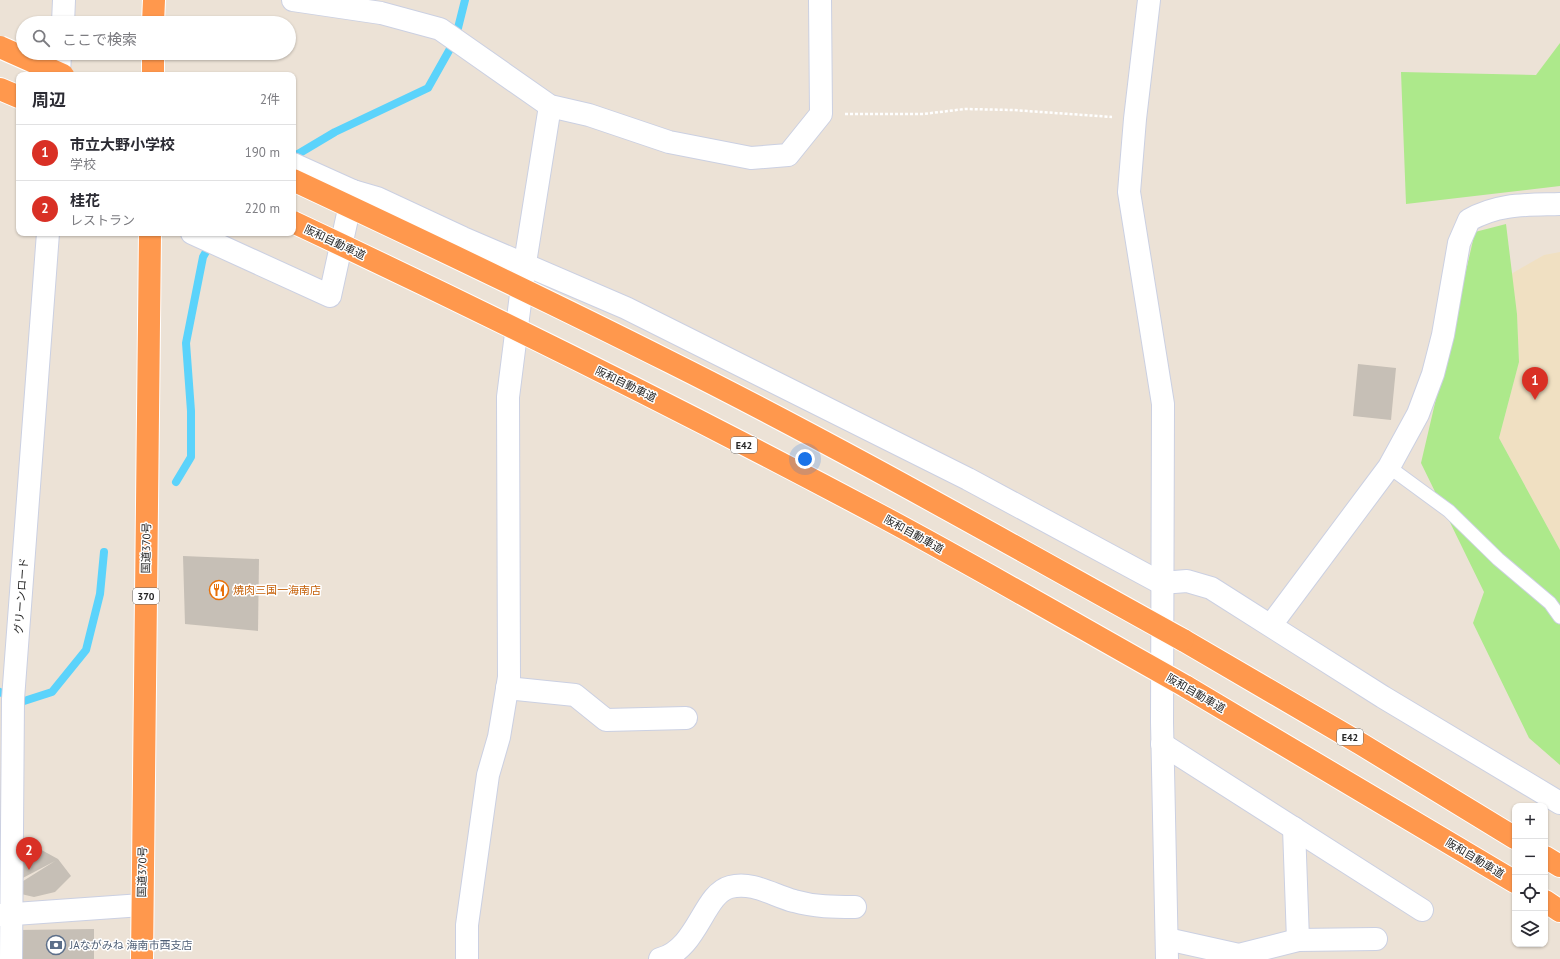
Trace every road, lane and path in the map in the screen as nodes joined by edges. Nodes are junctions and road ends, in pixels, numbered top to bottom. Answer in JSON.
{"nodes":[{"id":1,"x":64,"y":0,"type":"edge"},
{"id":2,"x":154,"y":0,"type":"edge"},
{"id":3,"x":293,"y":0,"type":"edge"},
{"id":4,"x":820,"y":0,"type":"edge"},
{"id":5,"x":1149,"y":0,"type":"edge"},
{"id":6,"x":63,"y":16,"type":"edge"},
{"id":7,"x":153,"y":16,"type":"edge"},
{"id":8,"x":0,"y":48,"type":"edge"},
{"id":9,"x":16,"y":55,"type":"edge"},
{"id":10,"x":28,"y":60,"type":"edge"},
{"id":11,"x":60,"y":60,"type":"edge"},
{"id":12,"x":153,"y":60,"type":"edge"},
{"id":13,"x":56,"y":72,"type":"edge"},
{"id":14,"x":59,"y":72,"type":"edge"},
{"id":15,"x":153,"y":72,"type":"edge"},
{"id":16,"x":0,"y":88,"type":"edge"},
{"id":17,"x":16,"y":96,"type":"edge"},
{"id":18,"x":550,"y":106,"type":"junction"},
{"id":19,"x":821,"y":114,"type":"junction"},
{"id":20,"x":1135,"y":119,"type":"junction"},
{"id":21,"x":296,"y":165,"type":"edge"},
{"id":22,"x":296,"y":181,"type":"edge"},
{"id":23,"x":353,"y":191,"type":"junction"},
{"id":24,"x":1560,"y":204,"type":"edge"},
{"id":25,"x":296,"y":223,"type":"edge"},
{"id":26,"x":48,"y":236,"type":"edge"},
{"id":27,"x":150,"y":236,"type":"edge"},
{"id":28,"x":199,"y":236,"type":"edge"},
{"id":29,"x":525,"y":263,"type":"junction"},
{"id":30,"x":1389,"y":467,"type":"junction"},
{"id":31,"x":1161,"y":583,"type":"junction"},
{"id":32,"x":1560,"y":617,"type":"edge"},
{"id":33,"x":1271,"y":625,"type":"junction"},
{"id":34,"x":507,"y":688,"type":"junction"},
{"id":35,"x":686,"y":718,"type":"dead end"},
{"id":36,"x":1162,"y":744,"type":"junction"},
{"id":37,"x":1560,"y":803,"type":"edge"},
{"id":38,"x":1294,"y":828,"type":"junction"},
{"id":39,"x":1512,"y":836,"type":"edge"},
{"id":40,"x":1548,"y":859,"type":"edge"},
{"id":41,"x":1560,"y":866,"type":"edge"},
{"id":42,"x":1512,"y":880,"type":"edge"},
{"id":43,"x":1548,"y":903,"type":"edge"},
{"id":44,"x":142,"y":905,"type":"junction"},
{"id":45,"x":855,"y":907,"type":"dead end"},
{"id":46,"x":1422,"y":910,"type":"dead end"},
{"id":47,"x":1560,"y":911,"type":"edge"},
{"id":48,"x":5,"y":915,"type":"edge"},
{"id":49,"x":1376,"y":939,"type":"dead end"},
{"id":50,"x":1298,"y":940,"type":"junction"},
{"id":51,"x":1167,"y":949,"type":"edge"},
{"id":52,"x":11,"y":959,"type":"edge"},
{"id":53,"x":142,"y":959,"type":"edge"},
{"id":54,"x":467,"y":959,"type":"edge"},
{"id":55,"x":660,"y":959,"type":"edge"}],
"edges":[{"from":1,"to":6,"type":"street"},
{"from":2,"to":7,"type":"highway"},
{"from":3,"to":18,"type":"street"},
{"from":4,"to":19,"type":"street"},
{"from":5,"to":20,"type":"street"},
{"from":8,"to":9,"type":"highway","bridge":true},
{"from":10,"to":13,"type":"highway","bridge":true},
{"from":11,"to":14,"type":"street"},
{"from":12,"to":15,"type":"highway"},
{"from":16,"to":17,"type":"highway"},
{"from":18,"to":19,"type":"street"},
{"from":18,"to":29,"type":"street"},
{"from":19,"to":20,"type":"path"},
{"from":20,"to":31,"type":"street"},
{"from":21,"to":23,"type":"street"},
{"from":22,"to":39,"type":"highway","number":"E42","bridge":true},
{"from":23,"to":28,"type":"street"},
{"from":23,"to":29,"type":"street"},
{"from":24,"to":30,"type":"street"},
{"from":25,"to":42,"type":"highway","name":"阪和自動車道","number":"E42","bridge":true},
{"from":26,"to":48,"type":"street","name":"グリーンロード"},
{"from":27,"to":44,"type":"highway","name":"国道370号","number":"370"},
{"from":29,"to":31,"type":"street"},
{"from":29,"to":34,"type":"street"},
{"from":30,"to":32,"type":"lane"},
{"from":30,"to":33,"type":"street"},
{"from":31,"to":33,"type":"street"},
{"from":31,"to":36,"type":"street"},
{"from":33,"to":37,"type":"street"},
{"from":34,"to":35,"type":"street"},
{"from":34,"to":54,"type":"street"},
{"from":36,"to":38,"type":"street"},
{"from":36,"to":51,"type":"street"},
{"from":38,"to":46,"type":"street"},
{"from":38,"to":50,"type":"street"},
{"from":40,"to":41,"type":"highway"},
{"from":43,"to":47,"type":"highway"},
{"from":44,"to":48,"type":"street"},
{"from":44,"to":53,"type":"highway","name":"国道370号","number":"370"},
{"from":45,"to":55,"type":"street"},
{"from":48,"to":52,"type":"street","name":"グリーンロード"},
{"from":49,"to":50,"type":"street"},
{"from":50,"to":51,"type":"street"}]}
